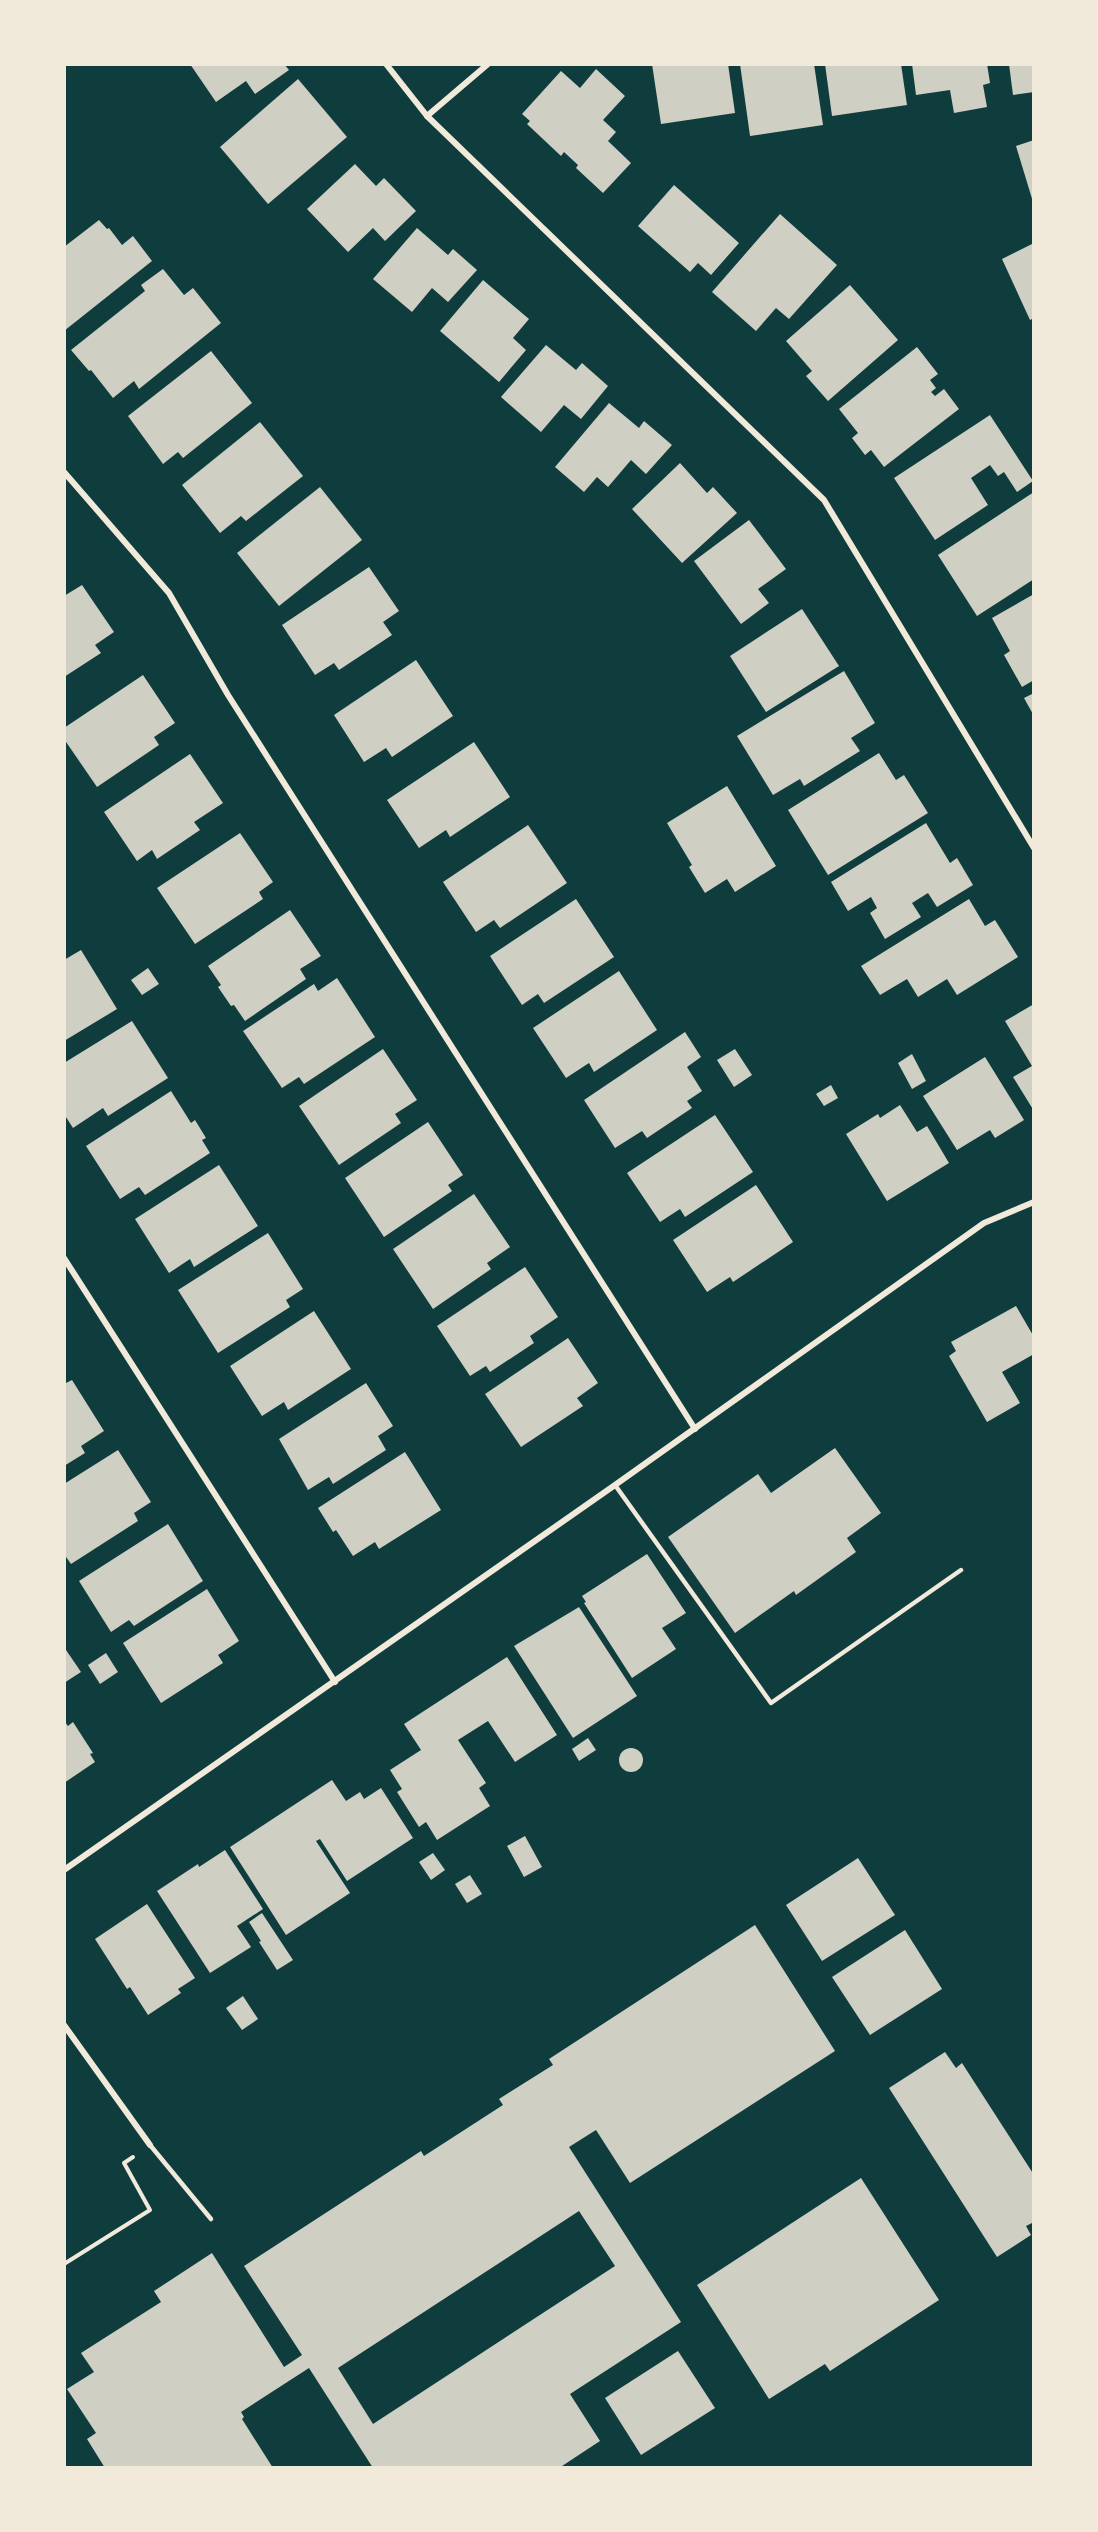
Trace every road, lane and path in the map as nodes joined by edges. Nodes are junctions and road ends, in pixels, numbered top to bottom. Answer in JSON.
{"nodes":[{"id":1,"x":386,"y":64,"type":"edge"},
{"id":2,"x":488,"y":64,"type":"edge"},
{"id":3,"x":428,"y":116,"type":"junction"},
{"id":4,"x":64,"y":472,"type":"edge"},
{"id":5,"x":1034,"y":848,"type":"edge"},
{"id":6,"x":1034,"y":1202,"type":"edge"},
{"id":7,"x":64,"y":1258,"type":"edge"},
{"id":8,"x":695,"y":1429,"type":"junction"},
{"id":9,"x":615,"y":1485,"type":"junction"},
{"id":10,"x":961,"y":1570,"type":"dead end"},
{"id":11,"x":335,"y":1682,"type":"junction"},
{"id":12,"x":64,"y":1870,"type":"edge"},
{"id":13,"x":64,"y":2025,"type":"edge"},
{"id":14,"x":150,"y":2145,"type":"junction"},
{"id":15,"x":211,"y":2219,"type":"dead end"},
{"id":16,"x":64,"y":2264,"type":"edge"}],
"edges":[{"from":1,"to":3,"type":"street"},
{"from":2,"to":3,"type":"street"},
{"from":3,"to":5,"type":"street"},
{"from":4,"to":8,"type":"street"},
{"from":6,"to":8,"type":"street"},
{"from":7,"to":11,"type":"street"},
{"from":8,"to":9,"type":"street"},
{"from":9,"to":10,"type":"lane"},
{"from":9,"to":11,"type":"street"},
{"from":11,"to":12,"type":"street"},
{"from":13,"to":14,"type":"street"},
{"from":14,"to":15,"type":"lane"},
{"from":14,"to":16,"type":"path"}]}
